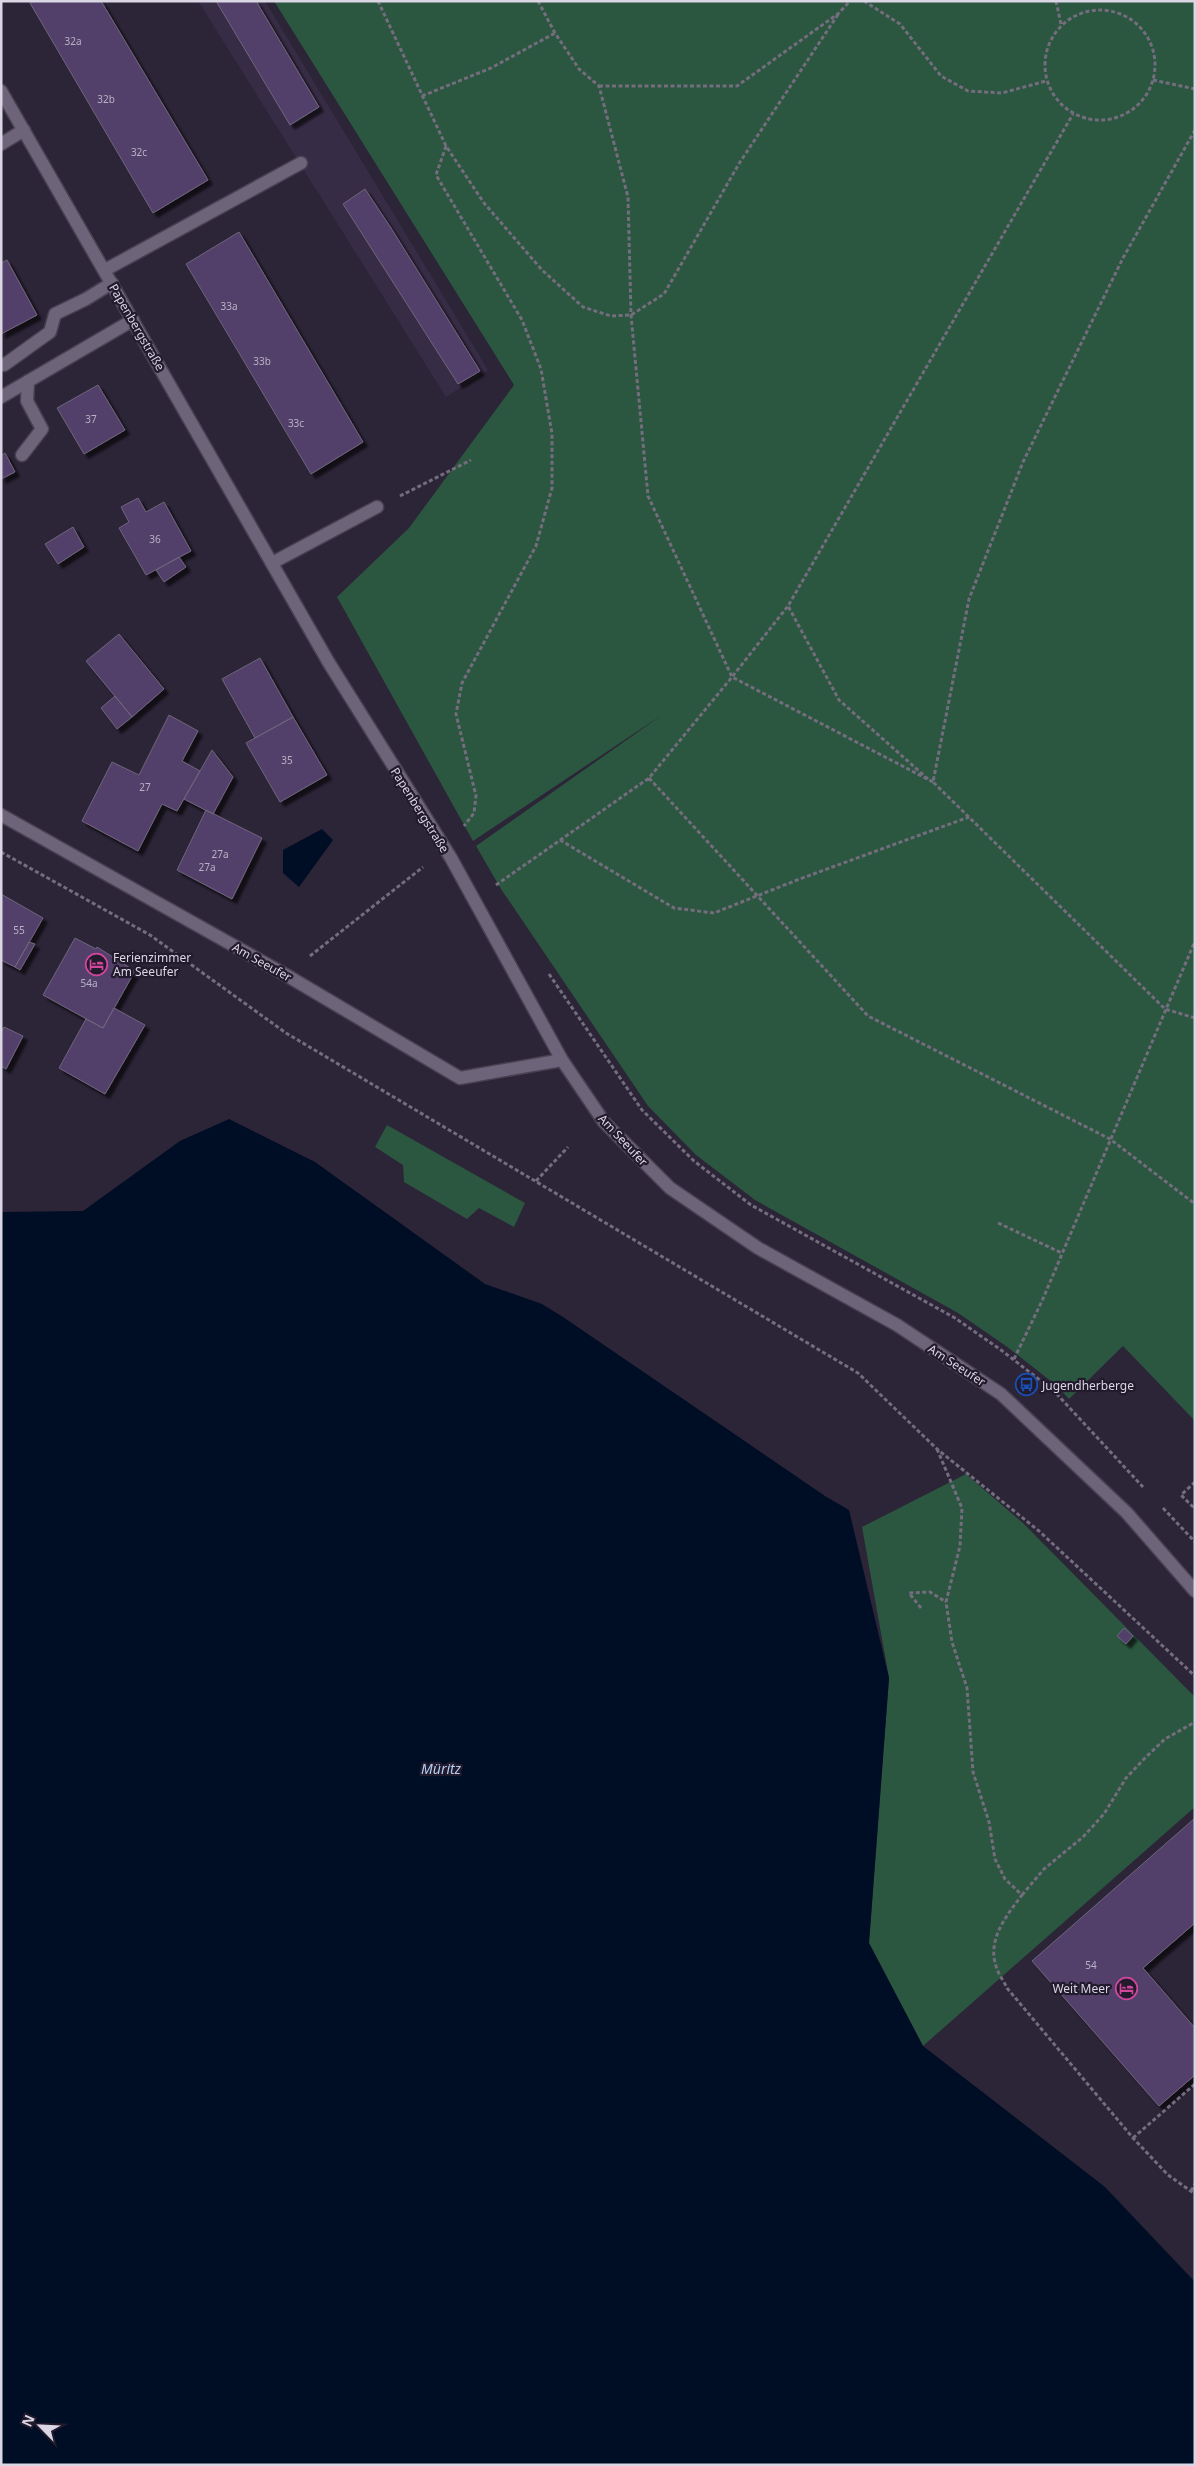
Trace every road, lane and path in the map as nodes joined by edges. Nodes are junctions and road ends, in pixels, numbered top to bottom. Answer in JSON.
{"nodes":[{"id":1,"x":378,"y":1,"type":"edge"},
{"id":2,"x":538,"y":1,"type":"edge"},
{"id":3,"x":850,"y":1,"type":"edge"},
{"id":4,"x":864,"y":1,"type":"edge"},
{"id":5,"x":1056,"y":1,"type":"edge"},
{"id":6,"x":839,"y":13,"type":"junction"},
{"id":7,"x":1061,"y":24,"type":"junction"},
{"id":8,"x":555,"y":33,"type":"junction"},
{"id":9,"x":1153,"y":80,"type":"junction"},
{"id":10,"x":1046,"y":81,"type":"junction"},
{"id":11,"x":599,"y":86,"type":"junction"},
{"id":12,"x":1195,"y":89,"type":"edge"},
{"id":13,"x":1,"y":91,"type":"edge"},
{"id":14,"x":422,"y":96,"type":"junction"},
{"id":15,"x":1073,"y":114,"type":"junction"},
{"id":16,"x":24,"y":130,"type":"junction"},
{"id":17,"x":1195,"y":130,"type":"edge"},
{"id":18,"x":1,"y":144,"type":"edge"},
{"id":19,"x":446,"y":146,"type":"junction"},
{"id":20,"x":301,"y":163,"type":"dead end"},
{"id":21,"x":105,"y":270,"type":"junction"},
{"id":22,"x":112,"y":283,"type":"junction"},
{"id":23,"x":631,"y":315,"type":"junction"},
{"id":24,"x":133,"y":320,"type":"junction"},
{"id":25,"x":4,"y":365,"type":"dead end"},
{"id":26,"x":28,"y":381,"type":"junction"},
{"id":27,"x":1,"y":397,"type":"edge"},
{"id":28,"x":22,"y":455,"type":"dead end"},
{"id":29,"x":471,"y":460,"type":"dead end"},
{"id":30,"x":377,"y":507,"type":"joint"},
{"id":31,"x":272,"y":563,"type":"junction"},
{"id":32,"x":788,"y":606,"type":"junction"},
{"id":33,"x":732,"y":678,"type":"junction"},
{"id":34,"x":648,"y":778,"type":"junction"},
{"id":35,"x":932,"y":782,"type":"junction"},
{"id":36,"x":1,"y":815,"type":"edge"},
{"id":37,"x":968,"y":817,"type":"junction"},
{"id":38,"x":560,"y":840,"type":"junction"},
{"id":39,"x":445,"y":850,"type":"junction"},
{"id":40,"x":1,"y":852,"type":"edge"},
{"id":41,"x":492,"y":887,"type":"dead end"},
{"id":42,"x":758,"y":896,"type":"junction"},
{"id":43,"x":1195,"y":941,"type":"edge"},
{"id":44,"x":547,"y":971,"type":"dead end"},
{"id":45,"x":286,"y":975,"type":"junction"},
{"id":46,"x":1164,"y":1009,"type":"junction"},
{"id":47,"x":1195,"y":1018,"type":"edge"},
{"id":48,"x":562,"y":1060,"type":"junction"},
{"id":49,"x":1110,"y":1139,"type":"junction"},
{"id":50,"x":568,"y":1147,"type":"dead end"},
{"id":51,"x":536,"y":1181,"type":"junction"},
{"id":52,"x":1195,"y":1204,"type":"edge"},
{"id":53,"x":998,"y":1223,"type":"dead end"},
{"id":54,"x":1062,"y":1253,"type":"junction"},
{"id":55,"x":1014,"y":1359,"type":"junction"},
{"id":56,"x":937,"y":1449,"type":"junction"},
{"id":57,"x":1195,"y":1482,"type":"edge"},
{"id":58,"x":1148,"y":1492,"type":"dead end"},
{"id":59,"x":1161,"y":1506,"type":"dead end"},
{"id":60,"x":1195,"y":1509,"type":"edge"},
{"id":61,"x":1195,"y":1542,"type":"edge"},
{"id":62,"x":1195,"y":1591,"type":"edge"},
{"id":63,"x":946,"y":1602,"type":"junction"},
{"id":64,"x":921,"y":1608,"type":"dead end"},
{"id":65,"x":1195,"y":1676,"type":"edge"},
{"id":66,"x":1195,"y":1722,"type":"edge"},
{"id":67,"x":1022,"y":1894,"type":"junction"},
{"id":68,"x":1195,"y":2084,"type":"edge"},
{"id":69,"x":1133,"y":2138,"type":"junction"},
{"id":70,"x":1195,"y":2184,"type":"edge"},
{"id":71,"x":1191,"y":2191,"type":"junction"},
{"id":72,"x":1195,"y":2194,"type":"edge"}],
"edges":[{"from":1,"to":14,"type":"path"},
{"from":2,"to":8,"type":"path"},
{"from":3,"to":6,"type":"path"},
{"from":4,"to":10,"type":"path"},
{"from":5,"to":7,"type":"path"},
{"from":6,"to":11,"type":"path"},
{"from":6,"to":23,"type":"path"},
{"from":7,"to":9,"type":"path"},
{"from":7,"to":10,"type":"path"},
{"from":8,"to":11,"type":"path"},
{"from":8,"to":14,"type":"path"},
{"from":9,"to":12,"type":"path"},
{"from":9,"to":15,"type":"path"},
{"from":10,"to":15,"type":"path"},
{"from":11,"to":23,"type":"path"},
{"from":13,"to":16,"type":"street","name":"Papenbergstraße"},
{"from":14,"to":19,"type":"path"},
{"from":15,"to":32,"type":"path"},
{"from":16,"to":18,"type":"street"},
{"from":16,"to":21,"type":"street","name":"Papenbergstraße"},
{"from":17,"to":35,"type":"path"},
{"from":19,"to":23,"type":"path"},
{"from":19,"to":39,"type":"path"},
{"from":20,"to":21,"type":"street"},
{"from":21,"to":22,"type":"street","name":"Papenbergstraße"},
{"from":22,"to":24,"type":"street","name":"Papenbergstraße"},
{"from":22,"to":25,"type":"street"},
{"from":23,"to":33,"type":"path"},
{"from":24,"to":26,"type":"street"},
{"from":24,"to":31,"type":"street","name":"Papenbergstraße"},
{"from":26,"to":27,"type":"street"},
{"from":26,"to":28,"type":"street"},
{"from":29,"to":30,"type":"path"},
{"from":30,"to":31,"type":"street"},
{"from":31,"to":39,"type":"street","name":"Papenbergstraße"},
{"from":32,"to":33,"type":"path"},
{"from":32,"to":35,"type":"path"},
{"from":33,"to":34,"type":"path"},
{"from":33,"to":35,"type":"path"},
{"from":34,"to":38,"type":"path"},
{"from":34,"to":42,"type":"path"},
{"from":35,"to":37,"type":"path"},
{"from":36,"to":45,"type":"street","name":"Am Seeufer"},
{"from":37,"to":42,"type":"path"},
{"from":37,"to":46,"type":"path"},
{"from":38,"to":41,"type":"path"},
{"from":38,"to":42,"type":"path"},
{"from":39,"to":45,"type":"path"},
{"from":39,"to":48,"type":"street","name":"Papenbergstraße"},
{"from":40,"to":51,"type":"path"},
{"from":42,"to":49,"type":"path"},
{"from":43,"to":46,"type":"path"},
{"from":44,"to":55,"type":"path"},
{"from":45,"to":48,"type":"street","name":"Am Seeufer"},
{"from":46,"to":47,"type":"path"},
{"from":46,"to":49,"type":"path"},
{"from":48,"to":62,"type":"street","name":"Am Seeufer"},
{"from":49,"to":52,"type":"path"},
{"from":49,"to":54,"type":"path"},
{"from":50,"to":51,"type":"path"},
{"from":51,"to":56,"type":"path"},
{"from":53,"to":54,"type":"path"},
{"from":54,"to":55,"type":"path"},
{"from":55,"to":58,"type":"path"},
{"from":56,"to":63,"type":"path"},
{"from":56,"to":65,"type":"path"},
{"from":57,"to":60,"type":"path"},
{"from":59,"to":61,"type":"path"},
{"from":63,"to":64,"type":"path"},
{"from":63,"to":67,"type":"path"},
{"from":66,"to":67,"type":"path"},
{"from":67,"to":69,"type":"path"},
{"from":68,"to":69,"type":"path"},
{"from":69,"to":71,"type":"path"},
{"from":70,"to":71,"type":"path"},
{"from":71,"to":72,"type":"path"}]}
